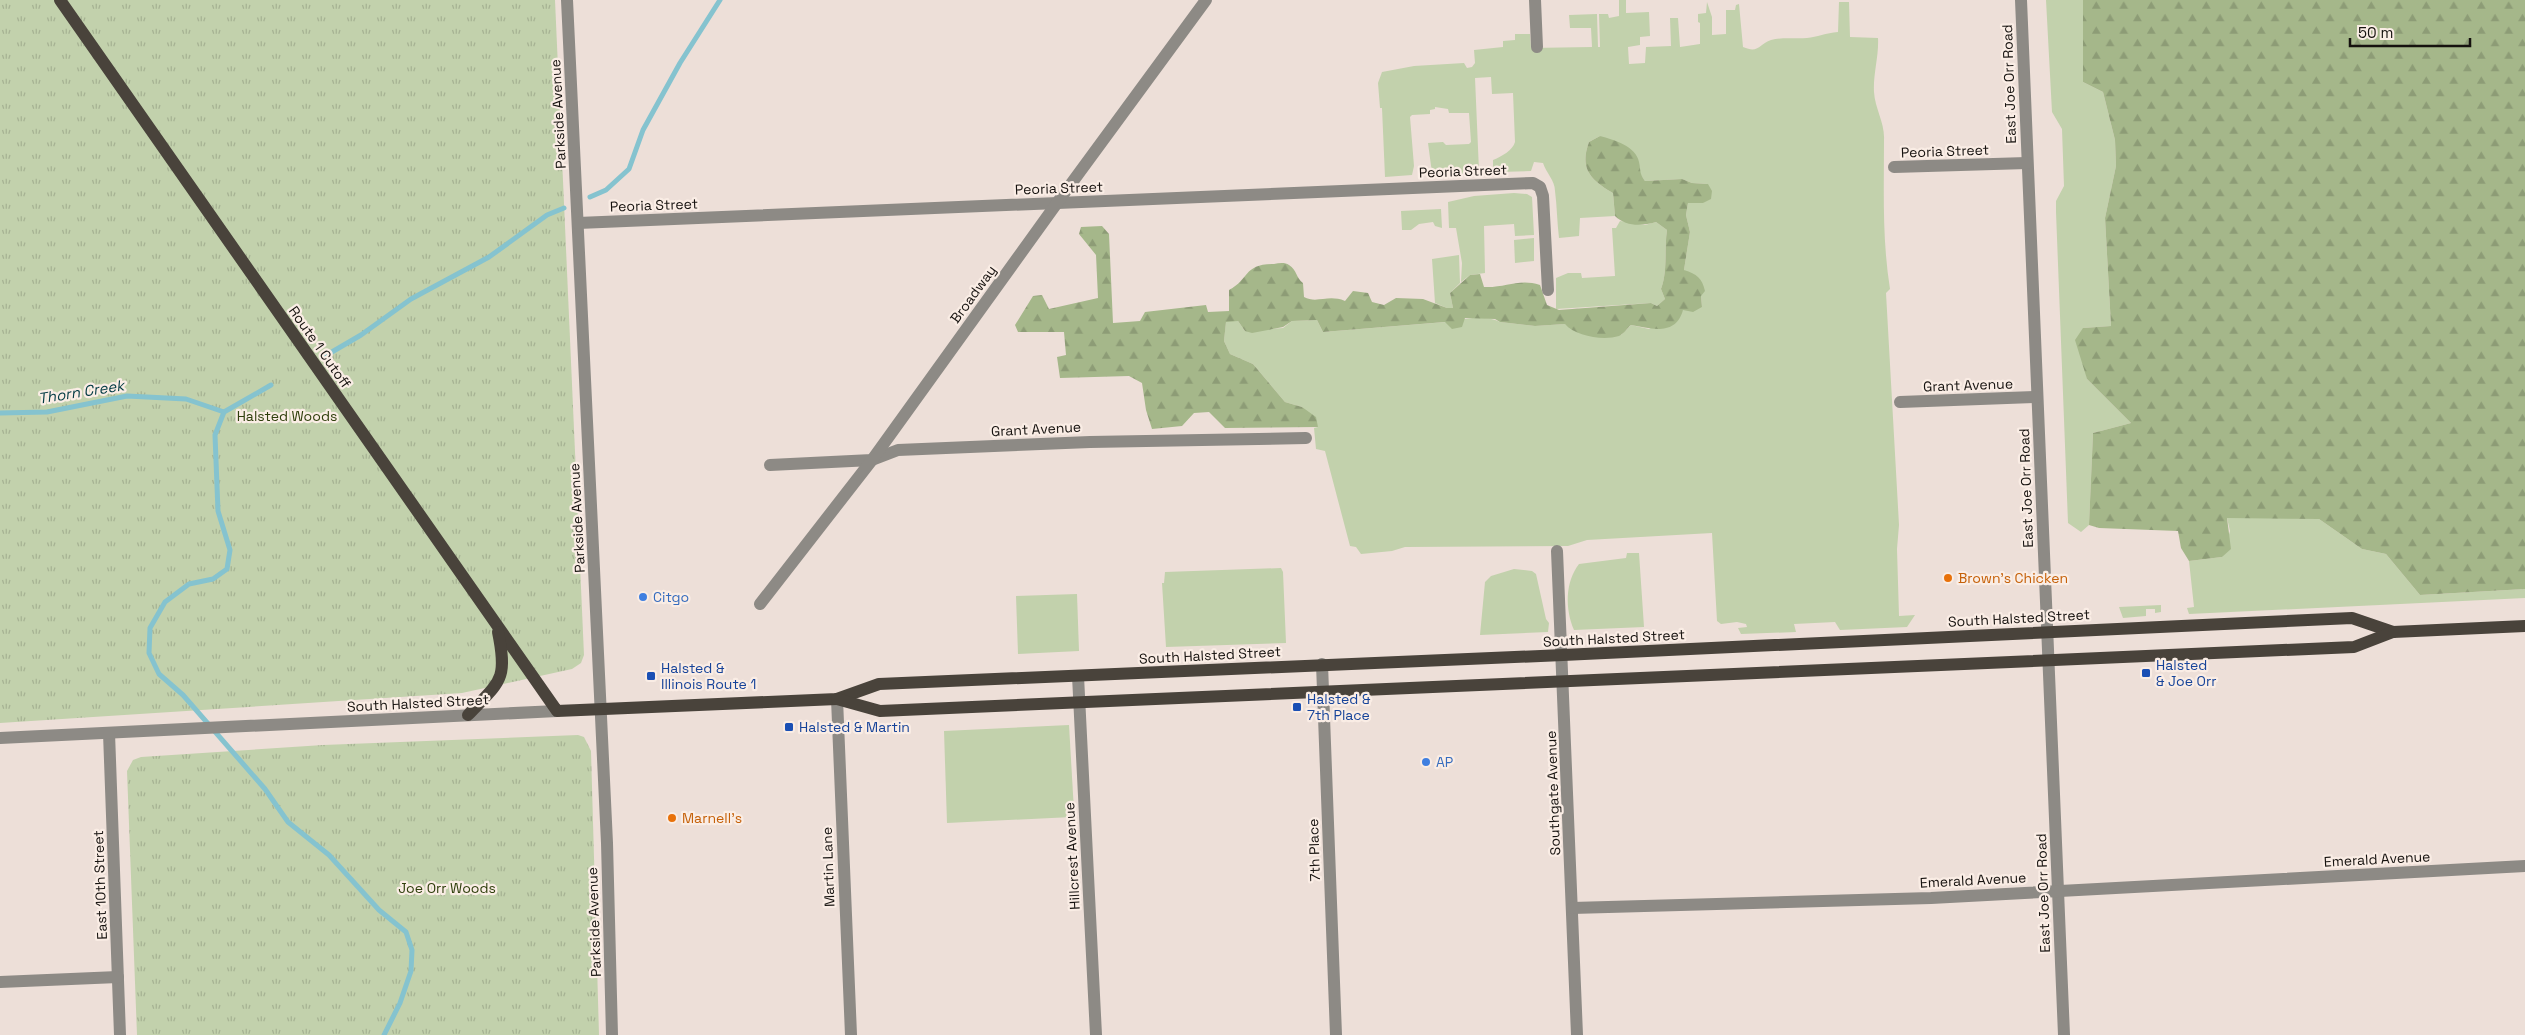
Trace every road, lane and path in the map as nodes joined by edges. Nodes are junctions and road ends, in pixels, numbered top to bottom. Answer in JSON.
{"nodes":[{"id":1,"x":60,"y":0,"type":"edge"},
{"id":2,"x":567,"y":0,"type":"edge"},
{"id":3,"x":1206,"y":0,"type":"edge"},
{"id":4,"x":1535,"y":0,"type":"edge"},
{"id":5,"x":2020,"y":0,"type":"edge"},
{"id":6,"x":1537,"y":47,"type":"dead end"},
{"id":7,"x":2027,"y":163,"type":"junction"},
{"id":8,"x":1894,"y":167,"type":"dead end"},
{"id":9,"x":1057,"y":203,"type":"junction"},
{"id":10,"x":578,"y":223,"type":"junction"},
{"id":11,"x":1548,"y":290,"type":"dead end"},
{"id":12,"x":2037,"y":397,"type":"junction"},
{"id":13,"x":1900,"y":402,"type":"dead end"},
{"id":14,"x":1306,"y":438,"type":"dead end"},
{"id":15,"x":872,"y":460,"type":"junction"},
{"id":16,"x":770,"y":466,"type":"dead end"},
{"id":17,"x":1557,"y":551,"type":"dead end"},
{"id":18,"x":760,"y":604,"type":"dead end"},
{"id":19,"x":2525,"y":626,"type":"edge"},
{"id":20,"x":497,"y":627,"type":"junction"},
{"id":21,"x":2048,"y":632,"type":"junction"},
{"id":22,"x":2393,"y":632,"type":"junction"},
{"id":23,"x":1563,"y":655,"type":"junction"},
{"id":24,"x":2049,"y":662,"type":"junction"},
{"id":25,"x":1322,"y":664,"type":"junction"},
{"id":26,"x":1078,"y":676,"type":"junction"},
{"id":27,"x":1564,"y":681,"type":"junction"},
{"id":28,"x":1323,"y":691,"type":"junction"},
{"id":29,"x":837,"y":699,"type":"junction"},
{"id":30,"x":1080,"y":702,"type":"junction"},
{"id":31,"x":601,"y":709,"type":"junction"},
{"id":32,"x":556,"y":711,"type":"junction"},
{"id":33,"x":468,"y":716,"type":"junction"},
{"id":34,"x":110,"y":733,"type":"junction"},
{"id":35,"x":0,"y":738,"type":"edge"},
{"id":36,"x":2525,"y":866,"type":"edge"},
{"id":37,"x":2058,"y":891,"type":"junction"},
{"id":38,"x":1572,"y":908,"type":"junction"},
{"id":39,"x":118,"y":977,"type":"junction"},
{"id":40,"x":0,"y":982,"type":"edge"},
{"id":41,"x":120,"y":1035,"type":"edge"},
{"id":42,"x":612,"y":1035,"type":"edge"},
{"id":43,"x":851,"y":1035,"type":"edge"},
{"id":44,"x":1096,"y":1035,"type":"edge"},
{"id":45,"x":1336,"y":1035,"type":"edge"},
{"id":46,"x":1577,"y":1035,"type":"edge"},
{"id":47,"x":2064,"y":1035,"type":"edge"}],
"edges":[{"from":1,"to":20,"type":"main road","name":"Route 1 Cutoff"},
{"from":2,"to":10,"type":"street","name":"Parkside Avenue"},
{"from":3,"to":9,"type":"street","name":"Broadway"},
{"from":4,"to":6,"type":"street"},
{"from":5,"to":7,"type":"street","name":"East Joe Orr Road"},
{"from":7,"to":8,"type":"street","name":"Peoria Street"},
{"from":7,"to":12,"type":"street","name":"East Joe Orr Road"},
{"from":9,"to":10,"type":"street","name":"Peoria Street"},
{"from":9,"to":11,"type":"street","name":"Peoria Street"},
{"from":9,"to":15,"type":"street","name":"Broadway"},
{"from":10,"to":31,"type":"street","name":"Parkside Avenue"},
{"from":12,"to":13,"type":"street","name":"Grant Avenue"},
{"from":12,"to":21,"type":"street","name":"East Joe Orr Road"},
{"from":14,"to":15,"type":"street","name":"Grant Avenue"},
{"from":15,"to":16,"type":"street","name":"Grant Avenue"},
{"from":15,"to":18,"type":"street","name":"Broadway"},
{"from":17,"to":23,"type":"street","name":"Southgate Avenue"},
{"from":19,"to":22,"type":"main road","name":"South Halsted Street"},
{"from":20,"to":32,"type":"main road","name":"Route 1 Cutoff"},
{"from":20,"to":33,"type":"main road"},
{"from":21,"to":22,"type":"main road","name":"South Halsted Street"},
{"from":21,"to":23,"type":"main road","name":"South Halsted Street"},
{"from":21,"to":24,"type":"street","name":"East Joe Orr Road"},
{"from":22,"to":24,"type":"main road","name":"South Halsted Street"},
{"from":23,"to":25,"type":"main road","name":"South Halsted Street"},
{"from":23,"to":27,"type":"street","name":"Southgate Avenue"},
{"from":24,"to":27,"type":"main road","name":"South Halsted Street"},
{"from":24,"to":37,"type":"street","name":"East Joe Orr Road"},
{"from":25,"to":26,"type":"main road","name":"South Halsted Street"},
{"from":25,"to":28,"type":"street","name":"7th Place"},
{"from":26,"to":29,"type":"main road","name":"South Halsted Street"},
{"from":26,"to":30,"type":"street","name":"Hillcrest Avenue"},
{"from":27,"to":28,"type":"main road","name":"South Halsted Street"},
{"from":27,"to":38,"type":"street","name":"Southgate Avenue"},
{"from":28,"to":30,"type":"main road","name":"South Halsted Street"},
{"from":28,"to":45,"type":"street","name":"7th Place"},
{"from":29,"to":30,"type":"main road","name":"South Halsted Street"},
{"from":29,"to":31,"type":"main road","name":"South Halsted Street"},
{"from":29,"to":43,"type":"street","name":"Martin Lane"},
{"from":30,"to":44,"type":"street","name":"Hillcrest Avenue"},
{"from":31,"to":32,"type":"main road","name":"South Halsted Street"},
{"from":31,"to":42,"type":"street","name":"Parkside Avenue"},
{"from":32,"to":33,"type":"street","name":"South Halsted Street"},
{"from":33,"to":34,"type":"street","name":"South Halsted Street"},
{"from":34,"to":35,"type":"street","name":"South Halsted Street"},
{"from":34,"to":39,"type":"street","name":"East 10th Street"},
{"from":36,"to":37,"type":"street","name":"Emerald Avenue"},
{"from":37,"to":38,"type":"street","name":"Emerald Avenue"},
{"from":37,"to":47,"type":"street","name":"East Joe Orr Road"},
{"from":38,"to":46,"type":"street","name":"Southgate Avenue"},
{"from":39,"to":40,"type":"street"},
{"from":39,"to":41,"type":"street","name":"East 10th Street"}]}
